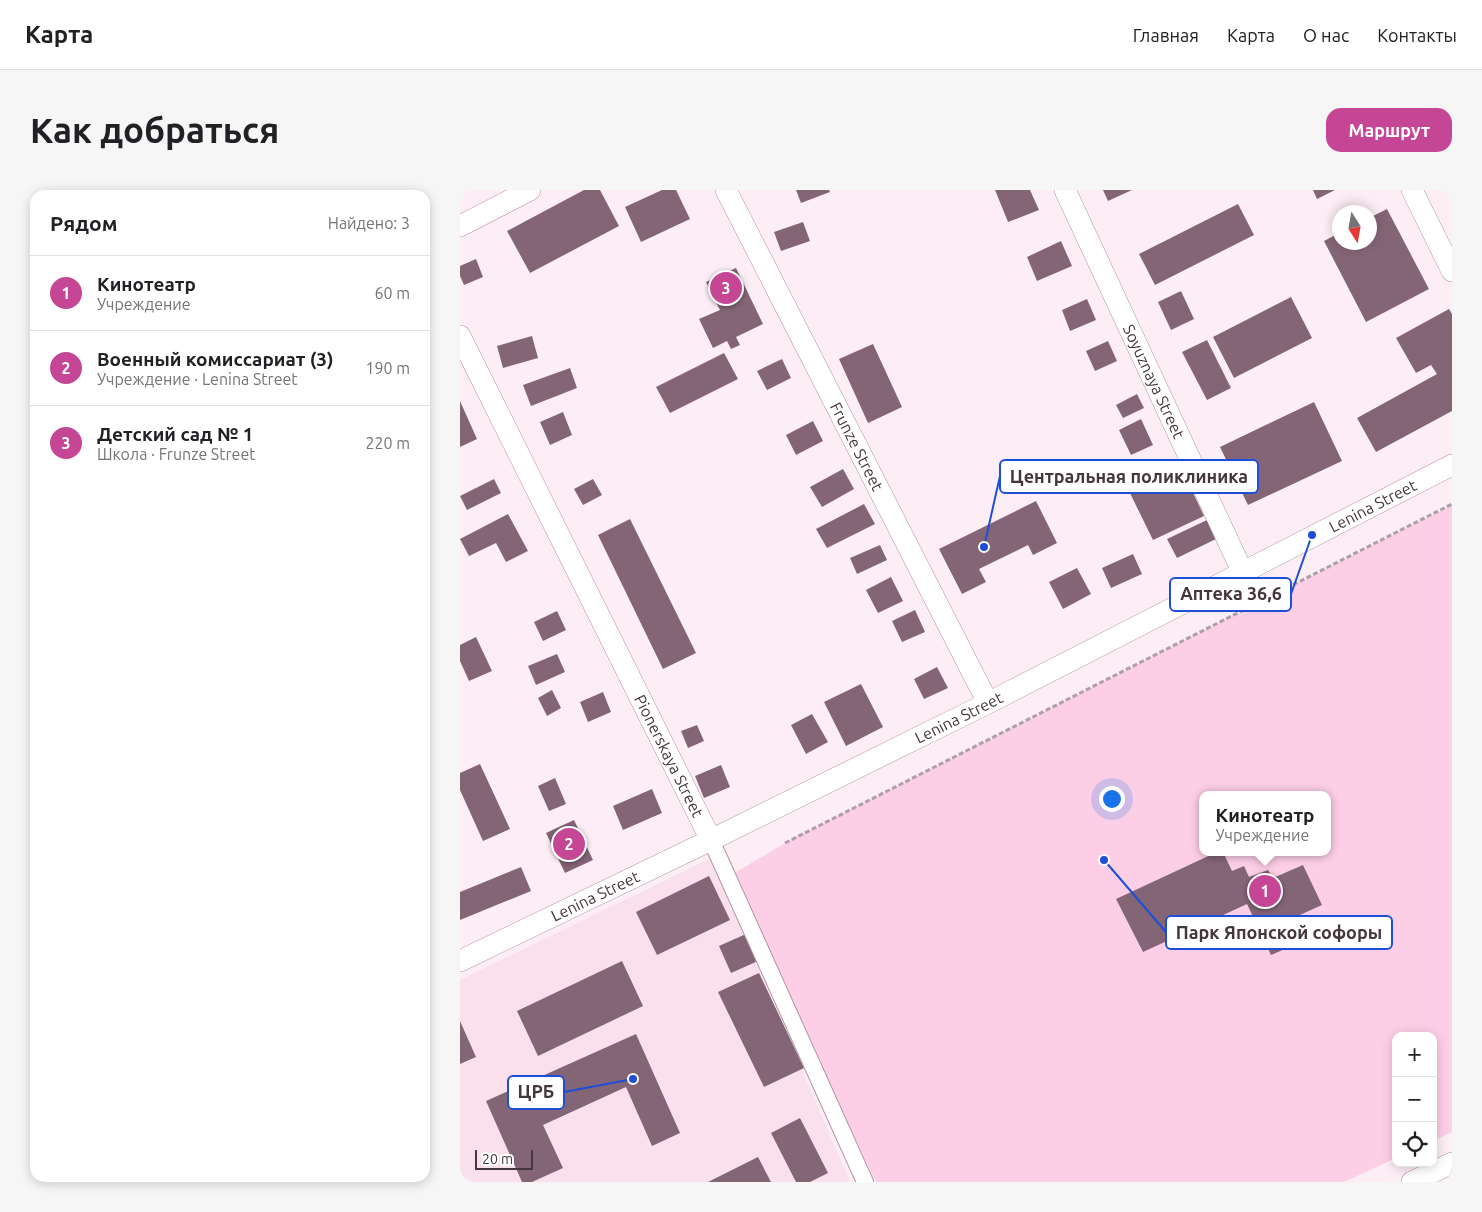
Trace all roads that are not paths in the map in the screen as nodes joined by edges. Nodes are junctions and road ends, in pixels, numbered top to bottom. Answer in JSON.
{"nodes":[{"id":1,"x":530,"y":190,"type":"edge"},
{"id":2,"x":726,"y":190,"type":"edge"},
{"id":3,"x":1065,"y":190,"type":"edge"},
{"id":4,"x":1412,"y":190,"type":"edge"},
{"id":5,"x":460,"y":226,"type":"edge"},
{"id":6,"x":1452,"y":271,"type":"edge"},
{"id":7,"x":460,"y":336,"type":"edge"},
{"id":8,"x":1452,"y":465,"type":"edge"},
{"id":9,"x":1243,"y":573,"type":"junction"},
{"id":10,"x":988,"y":703,"type":"junction"},
{"id":11,"x":712,"y":840,"type":"junction"},
{"id":12,"x":460,"y":961,"type":"edge"},
{"id":13,"x":1452,"y":1163,"type":"edge"},
{"id":14,"x":865,"y":1182,"type":"edge"},
{"id":15,"x":1412,"y":1182,"type":"edge"}],
"edges":[{"from":1,"to":5,"type":"street"},
{"from":2,"to":10,"type":"street","name":"Frunze Street"},
{"from":3,"to":9,"type":"street","name":"Soyuznaya Street"},
{"from":4,"to":6,"type":"street"},
{"from":7,"to":11,"type":"street","name":"Pionerskaya Street"},
{"from":8,"to":9,"type":"street","name":"Lenina Street"},
{"from":9,"to":10,"type":"street","name":"Lenina Street"},
{"from":10,"to":11,"type":"street","name":"Lenina Street"},
{"from":11,"to":12,"type":"street","name":"Lenina Street"},
{"from":11,"to":14,"type":"street","name":"Pionerskaya Street"},
{"from":13,"to":15,"type":"street"}]}
